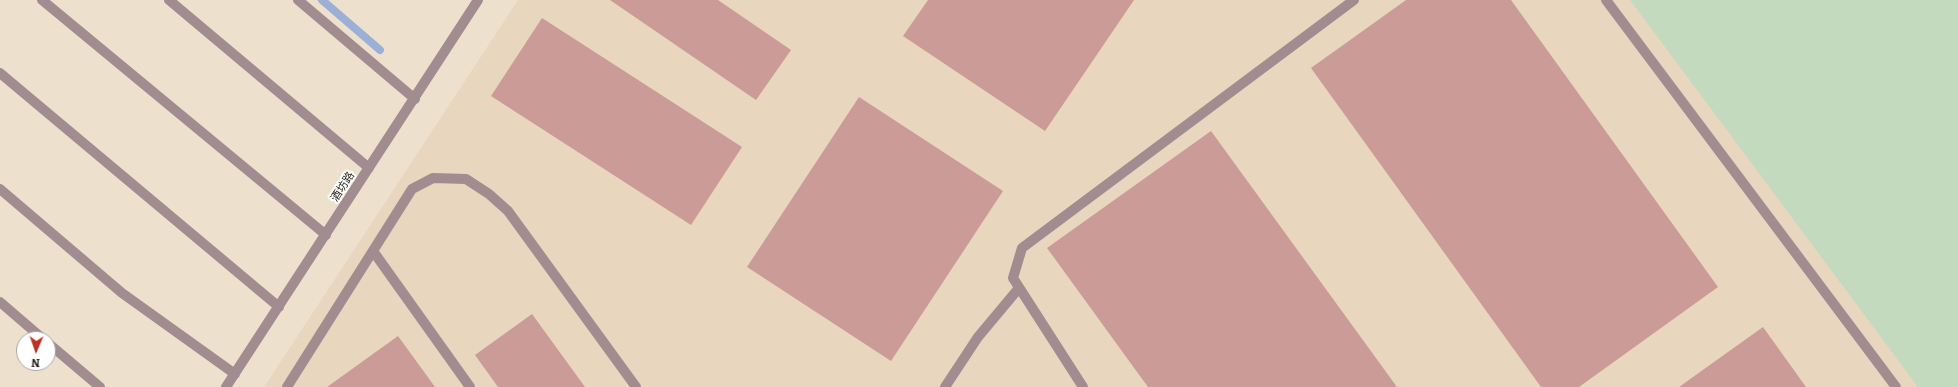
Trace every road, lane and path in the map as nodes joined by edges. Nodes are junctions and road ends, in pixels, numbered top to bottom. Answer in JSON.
{"nodes":[{"id":1,"x":42,"y":0,"type":"edge"},
{"id":2,"x":168,"y":0,"type":"edge"},
{"id":3,"x":298,"y":0,"type":"edge"},
{"id":4,"x":478,"y":0,"type":"edge"},
{"id":5,"x":1354,"y":0,"type":"edge"},
{"id":6,"x":1606,"y":0,"type":"edge"},
{"id":7,"x":0,"y":73,"type":"edge"},
{"id":8,"x":415,"y":99,"type":"junction"},
{"id":9,"x":369,"y":168,"type":"junction"},
{"id":10,"x":0,"y":189,"type":"edge"},
{"id":11,"x":326,"y":235,"type":"junction"},
{"id":12,"x":373,"y":251,"type":"junction"},
{"id":13,"x":1019,"y":288,"type":"junction"},
{"id":14,"x":0,"y":302,"type":"edge"},
{"id":15,"x":278,"y":307,"type":"junction"},
{"id":16,"x":34,"y":331,"type":"edge"},
{"id":17,"x":56,"y":350,"type":"edge"},
{"id":18,"x":235,"y":374,"type":"junction"},
{"id":19,"x":100,"y":387,"type":"edge"},
{"id":20,"x":226,"y":387,"type":"edge"},
{"id":21,"x":288,"y":387,"type":"edge"},
{"id":22,"x":470,"y":387,"type":"edge"},
{"id":23,"x":636,"y":387,"type":"edge"},
{"id":24,"x":945,"y":387,"type":"edge"},
{"id":25,"x":1084,"y":387,"type":"edge"},
{"id":26,"x":1896,"y":387,"type":"edge"}],
"edges":[{"from":1,"to":11,"type":"street"},
{"from":2,"to":9,"type":"street"},
{"from":3,"to":8,"type":"street"},
{"from":4,"to":8,"type":"street","name":"酒坊路"},
{"from":5,"to":13,"type":"street"},
{"from":6,"to":26,"type":"street"},
{"from":7,"to":15,"type":"street"},
{"from":8,"to":9,"type":"street","name":"酒坊路"},
{"from":9,"to":11,"type":"street","name":"酒坊路"},
{"from":10,"to":18,"type":"street"},
{"from":11,"to":15,"type":"street","name":"酒坊路"},
{"from":12,"to":21,"type":"street"},
{"from":12,"to":22,"type":"street"},
{"from":12,"to":23,"type":"street"},
{"from":13,"to":24,"type":"street"},
{"from":13,"to":25,"type":"street"},
{"from":14,"to":16,"type":"street"},
{"from":15,"to":18,"type":"street","name":"酒坊路"},
{"from":17,"to":19,"type":"street"},
{"from":18,"to":20,"type":"street","name":"酒坊路"}]}
